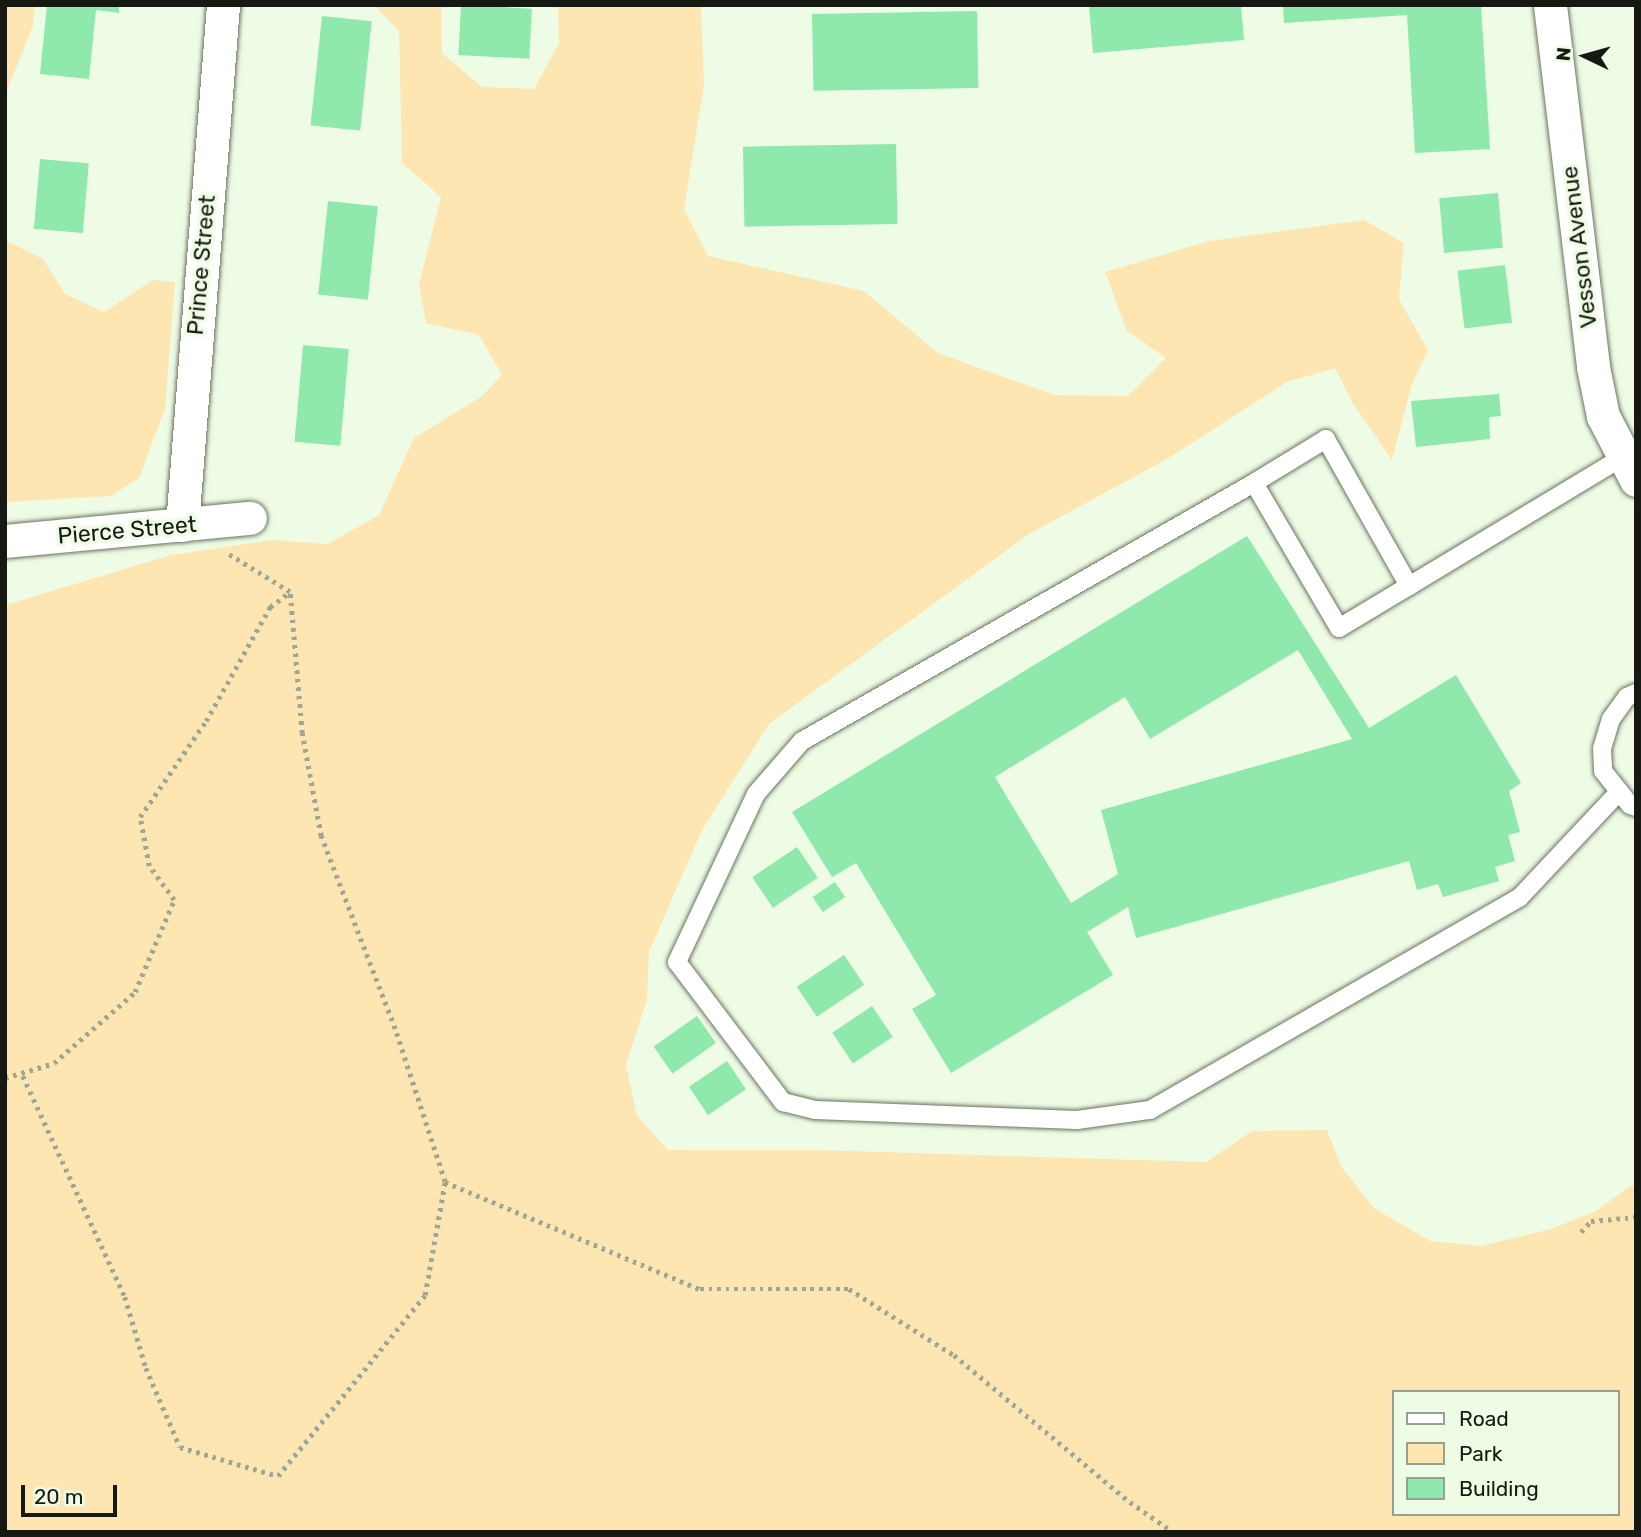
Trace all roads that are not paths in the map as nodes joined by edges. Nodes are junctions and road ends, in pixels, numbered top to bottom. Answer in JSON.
{"nodes":[{"id":1,"x":223,"y":5,"type":"edge"},
{"id":2,"x":1550,"y":5,"type":"edge"},
{"id":3,"x":1628,"y":469,"type":"edge"},
{"id":4,"x":1254,"y":483,"type":"junction"},
{"id":5,"x":250,"y":518,"type":"dead end"},
{"id":6,"x":182,"y":526,"type":"junction"},
{"id":7,"x":5,"y":541,"type":"edge"},
{"id":8,"x":1409,"y":586,"type":"junction"},
{"id":9,"x":1636,"y":693,"type":"edge"},
{"id":10,"x":1619,"y":792,"type":"junction"},
{"id":11,"x":1636,"y":807,"type":"edge"}],
"edges":[{"from":1,"to":6,"type":"street","name":"Prince Street"},
{"from":2,"to":3,"type":"street","name":"Vesson Avenue"},
{"from":3,"to":8,"type":"lane"},
{"from":4,"to":8,"type":"lane"},
{"from":4,"to":8,"type":"lane"},
{"from":4,"to":10,"type":"lane"},
{"from":5,"to":6,"type":"street","name":"Pierce Street"},
{"from":6,"to":7,"type":"street","name":"Pierce Street"},
{"from":9,"to":10,"type":"lane"},
{"from":10,"to":11,"type":"lane"}]}
